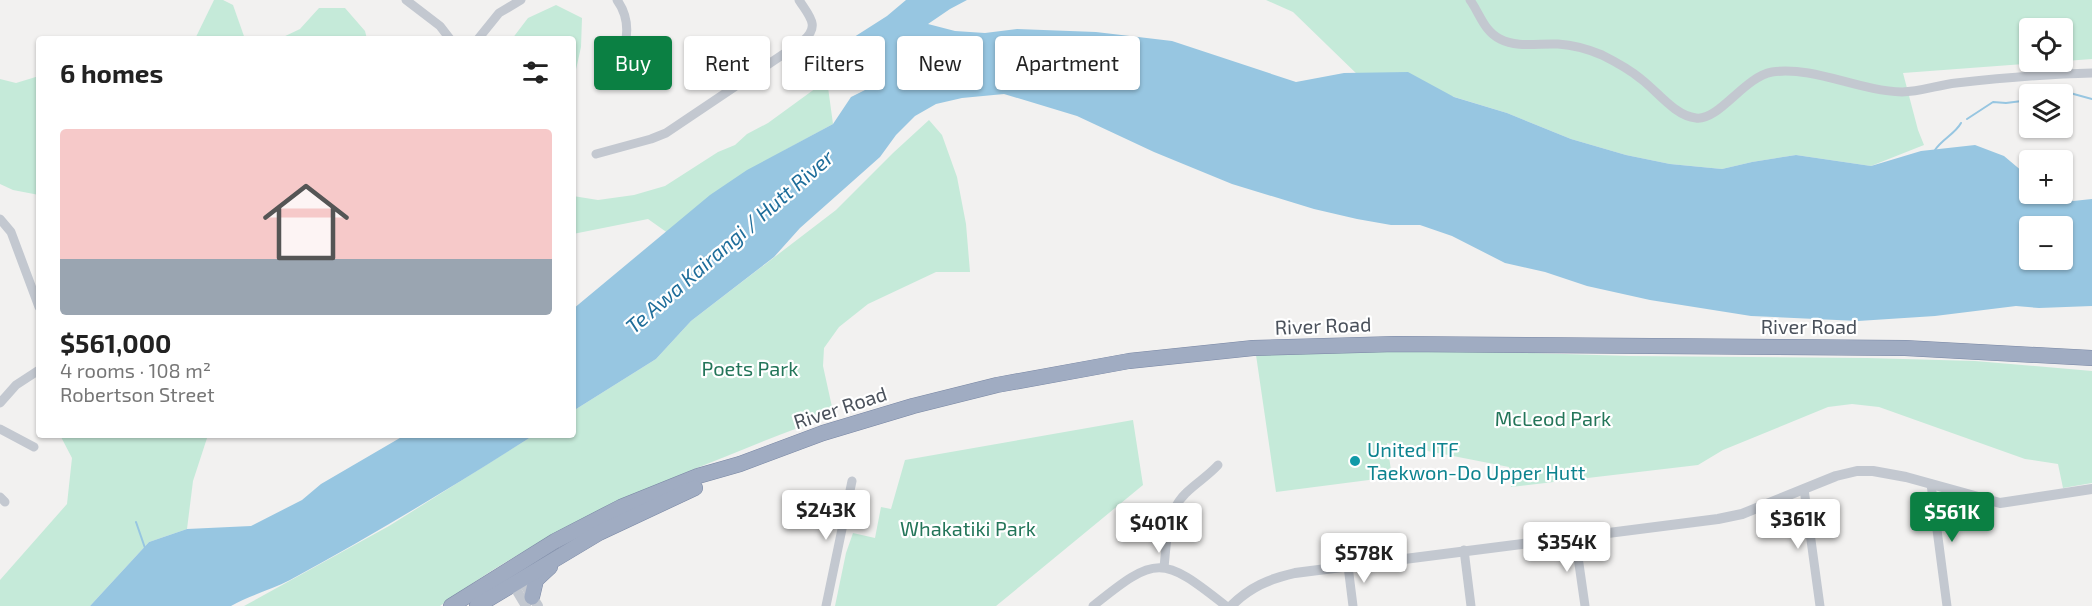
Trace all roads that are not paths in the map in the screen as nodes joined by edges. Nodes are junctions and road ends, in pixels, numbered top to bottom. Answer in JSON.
{"nodes":[{"id":1,"x":406,"y":0,"type":"edge"},
{"id":2,"x":521,"y":0,"type":"edge"},
{"id":3,"x":617,"y":0,"type":"edge"},
{"id":4,"x":1470,"y":0,"type":"edge"},
{"id":5,"x":804,"y":2,"type":"edge"},
{"id":6,"x":448,"y":36,"type":"edge"},
{"id":7,"x":480,"y":36,"type":"edge"},
{"id":8,"x":627,"y":36,"type":"edge"},
{"id":9,"x":2092,"y":73,"type":"edge"},
{"id":10,"x":596,"y":154,"type":"dead end"},
{"id":11,"x":0,"y":219,"type":"edge"},
{"id":12,"x":36,"y":299,"type":"edge"},
{"id":13,"x":1922,"y":348,"type":"junction"},
{"id":14,"x":2092,"y":349,"type":"edge"},
{"id":15,"x":2092,"y":358,"type":"edge"},
{"id":16,"x":36,"y":372,"type":"edge"},
{"id":17,"x":0,"y":403,"type":"edge"},
{"id":18,"x":0,"y":429,"type":"edge"},
{"id":19,"x":34,"y":447,"type":"dead end"},
{"id":20,"x":740,"y":464,"type":"junction"},
{"id":21,"x":1218,"y":465,"type":"dead end"},
{"id":22,"x":852,"y":481,"type":"dead end"},
{"id":23,"x":1931,"y":484,"type":"junction"},
{"id":24,"x":1804,"y":489,"type":"junction"},
{"id":25,"x":2092,"y":489,"type":"edge"},
{"id":26,"x":650,"y":497,"type":"junction"},
{"id":27,"x":624,"y":522,"type":"junction"},
{"id":28,"x":1575,"y":536,"type":"junction"},
{"id":29,"x":1464,"y":550,"type":"junction"},
{"id":30,"x":1348,"y":566,"type":"junction"},
{"id":31,"x":1164,"y":567,"type":"junction"},
{"id":32,"x":515,"y":582,"type":"junction"},
{"id":33,"x":532,"y":603,"type":"edge"},
{"id":34,"x":451,"y":606,"type":"edge"},
{"id":35,"x":464,"y":606,"type":"edge"},
{"id":36,"x":477,"y":606,"type":"edge"},
{"id":37,"x":826,"y":606,"type":"edge"},
{"id":38,"x":1093,"y":606,"type":"edge"},
{"id":39,"x":1226,"y":606,"type":"edge"},
{"id":40,"x":1231,"y":606,"type":"edge"},
{"id":41,"x":1353,"y":606,"type":"edge"},
{"id":42,"x":1471,"y":606,"type":"edge"},
{"id":43,"x":1585,"y":606,"type":"edge"},
{"id":44,"x":1820,"y":606,"type":"edge"},
{"id":45,"x":1947,"y":606,"type":"edge"}],
"edges":[{"from":1,"to":6,"type":"street"},
{"from":2,"to":7,"type":"street"},
{"from":3,"to":8,"type":"street"},
{"from":4,"to":9,"type":"street"},
{"from":5,"to":10,"type":"street"},
{"from":11,"to":12,"type":"street"},
{"from":13,"to":14,"type":"highway","name":"River Road"},
{"from":13,"to":15,"type":"highway","name":"River Road"},
{"from":13,"to":20,"type":"highway","name":"River Road"},
{"from":16,"to":17,"type":"street"},
{"from":18,"to":19,"type":"street"},
{"from":20,"to":26,"type":"highway","name":"River Road"},
{"from":20,"to":27,"type":"highway","name":"River Road"},
{"from":21,"to":31,"type":"street"},
{"from":22,"to":37,"type":"street"},
{"from":23,"to":24,"type":"street"},
{"from":23,"to":25,"type":"street"},
{"from":23,"to":45,"type":"street"},
{"from":24,"to":28,"type":"street"},
{"from":24,"to":44,"type":"street"},
{"from":26,"to":32,"type":"highway"},
{"from":26,"to":34,"type":"highway","name":"River Road"},
{"from":27,"to":32,"type":"highway","name":"River Road"},
{"from":27,"to":33,"type":"highway"},
{"from":28,"to":29,"type":"street"},
{"from":28,"to":43,"type":"street"},
{"from":29,"to":30,"type":"street"},
{"from":29,"to":42,"type":"street"},
{"from":30,"to":40,"type":"street"},
{"from":30,"to":41,"type":"street"},
{"from":31,"to":38,"type":"street"},
{"from":31,"to":39,"type":"street"},
{"from":32,"to":33,"type":"street"},
{"from":32,"to":35,"type":"highway"},
{"from":32,"to":36,"type":"highway","name":"River Road"}]}
